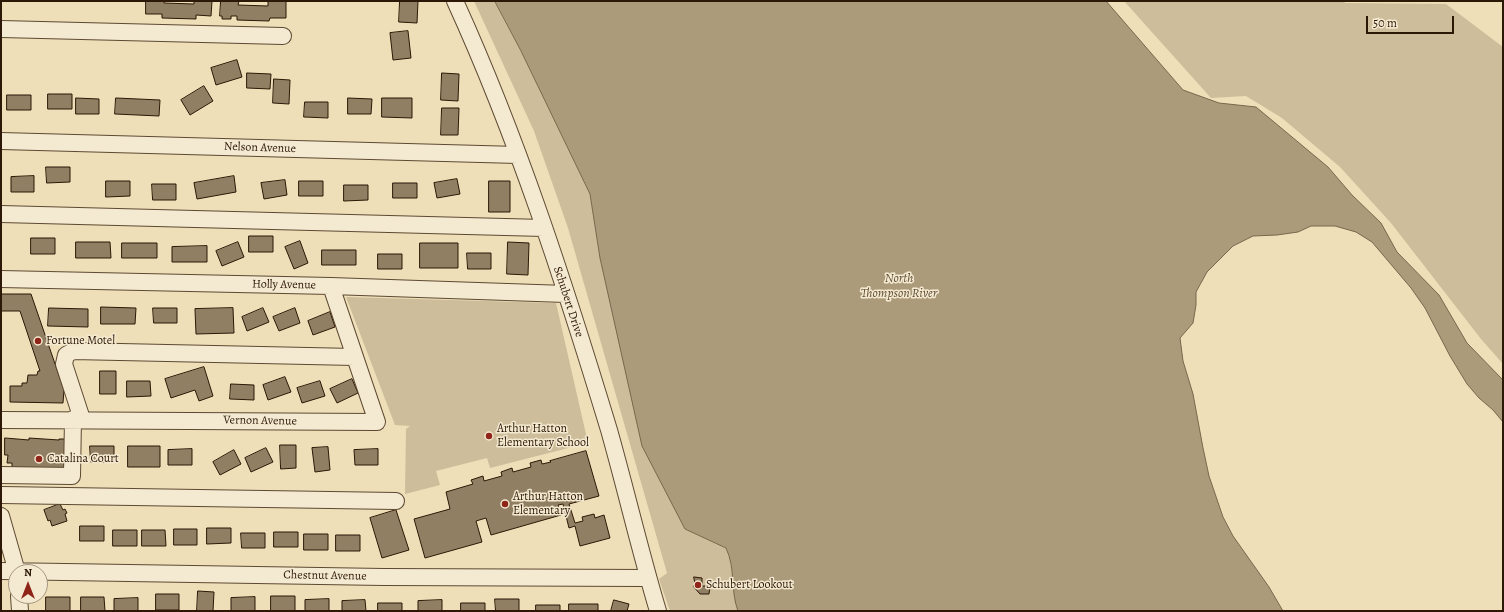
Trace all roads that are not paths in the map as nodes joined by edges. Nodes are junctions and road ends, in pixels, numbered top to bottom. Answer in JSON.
{"nodes":[{"id":1,"x":455,"y":1,"type":"edge"},
{"id":2,"x":1,"y":29,"type":"edge"},
{"id":3,"x":283,"y":36,"type":"dead end"},
{"id":4,"x":1,"y":141,"type":"edge"},
{"id":5,"x":518,"y":155,"type":"junction"},
{"id":6,"x":1,"y":214,"type":"edge"},
{"id":7,"x":544,"y":228,"type":"junction"},
{"id":8,"x":1,"y":279,"type":"edge"},
{"id":9,"x":331,"y":286,"type":"junction"},
{"id":10,"x":566,"y":294,"type":"junction"},
{"id":11,"x":355,"y":357,"type":"junction"},
{"id":12,"x":78,"y":419,"type":"junction"},
{"id":13,"x":1,"y":420,"type":"edge"},
{"id":14,"x":1,"y":475,"type":"edge"},
{"id":15,"x":1,"y":496,"type":"edge"},
{"id":16,"x":396,"y":501,"type":"dead end"},
{"id":17,"x":1,"y":516,"type":"edge"},
{"id":18,"x":11,"y":564,"type":"edge"},
{"id":19,"x":48,"y":572,"type":"edge"},
{"id":20,"x":648,"y":578,"type":"junction"},
{"id":21,"x":658,"y":611,"type":"edge"}],
"edges":[{"from":1,"to":5,"type":"street","name":"Schubert Drive"},
{"from":2,"to":3,"type":"street"},
{"from":4,"to":5,"type":"street","name":"Nelson Avenue"},
{"from":5,"to":7,"type":"street","name":"Schubert Drive"},
{"from":6,"to":7,"type":"street"},
{"from":7,"to":10,"type":"street","name":"Schubert Drive"},
{"from":8,"to":9,"type":"street","name":"Holly Avenue"},
{"from":9,"to":10,"type":"street","name":"Holly Avenue"},
{"from":9,"to":11,"type":"street","name":"Vernon Avenue"},
{"from":10,"to":20,"type":"street","name":"Schubert Drive"},
{"from":11,"to":12,"type":"street"},
{"from":11,"to":12,"type":"street","name":"Vernon Avenue"},
{"from":12,"to":13,"type":"street","name":"Vernon Avenue"},
{"from":12,"to":14,"type":"street"},
{"from":15,"to":16,"type":"street"},
{"from":17,"to":18,"type":"street"},
{"from":19,"to":20,"type":"street","name":"Chestnut Avenue"},
{"from":20,"to":21,"type":"street","name":"Schubert Drive"}]}
